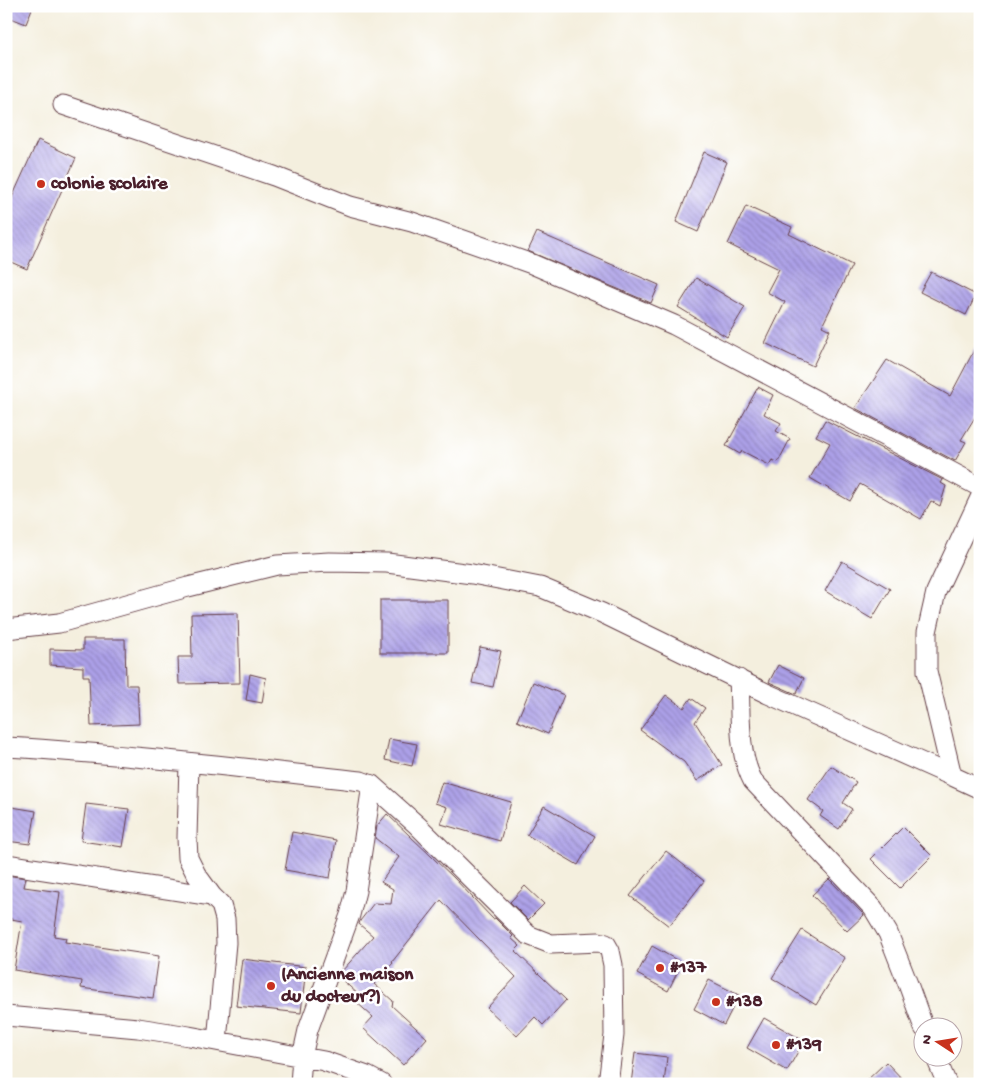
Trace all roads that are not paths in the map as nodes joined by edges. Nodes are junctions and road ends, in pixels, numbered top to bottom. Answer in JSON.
{"nodes":[{"id":1,"x":63,"y":105,"type":"dead end"},
{"id":2,"x":980,"y":486,"type":"edge"},
{"id":3,"x":980,"y":498,"type":"edge"},
{"id":4,"x":6,"y":630,"type":"edge"},
{"id":5,"x":739,"y":679,"type":"junction"},
{"id":6,"x":6,"y":747,"type":"edge"},
{"id":7,"x":189,"y":762,"type":"junction"},
{"id":8,"x":952,"y":776,"type":"junction"},
{"id":9,"x":372,"y":785,"type":"junction"},
{"id":10,"x":980,"y":789,"type":"edge"},
{"id":11,"x":6,"y":864,"type":"edge"},
{"id":12,"x":212,"y":896,"type":"junction"},
{"id":13,"x":6,"y":1016,"type":"edge"},
{"id":14,"x":920,"y":1018,"type":"edge"},
{"id":15,"x":217,"y":1041,"type":"junction"},
{"id":16,"x":302,"y":1057,"type":"junction"},
{"id":17,"x":940,"y":1068,"type":"edge"},
{"id":18,"x":300,"y":1084,"type":"edge"},
{"id":19,"x":382,"y":1084,"type":"edge"},
{"id":20,"x":608,"y":1084,"type":"edge"},
{"id":21,"x":947,"y":1084,"type":"edge"}],
"edges":[{"from":1,"to":2,"type":"street"},
{"from":3,"to":8,"type":"street"},
{"from":4,"to":5,"type":"street"},
{"from":5,"to":8,"type":"street"},
{"from":5,"to":14,"type":"street"},
{"from":6,"to":7,"type":"street"},
{"from":7,"to":9,"type":"street"},
{"from":7,"to":12,"type":"street"},
{"from":8,"to":10,"type":"street"},
{"from":9,"to":16,"type":"street"},
{"from":9,"to":20,"type":"street"},
{"from":11,"to":12,"type":"street"},
{"from":12,"to":15,"type":"street"},
{"from":13,"to":15,"type":"street"},
{"from":15,"to":16,"type":"street"},
{"from":16,"to":18,"type":"street"},
{"from":16,"to":19,"type":"street"},
{"from":17,"to":21,"type":"street"}]}
